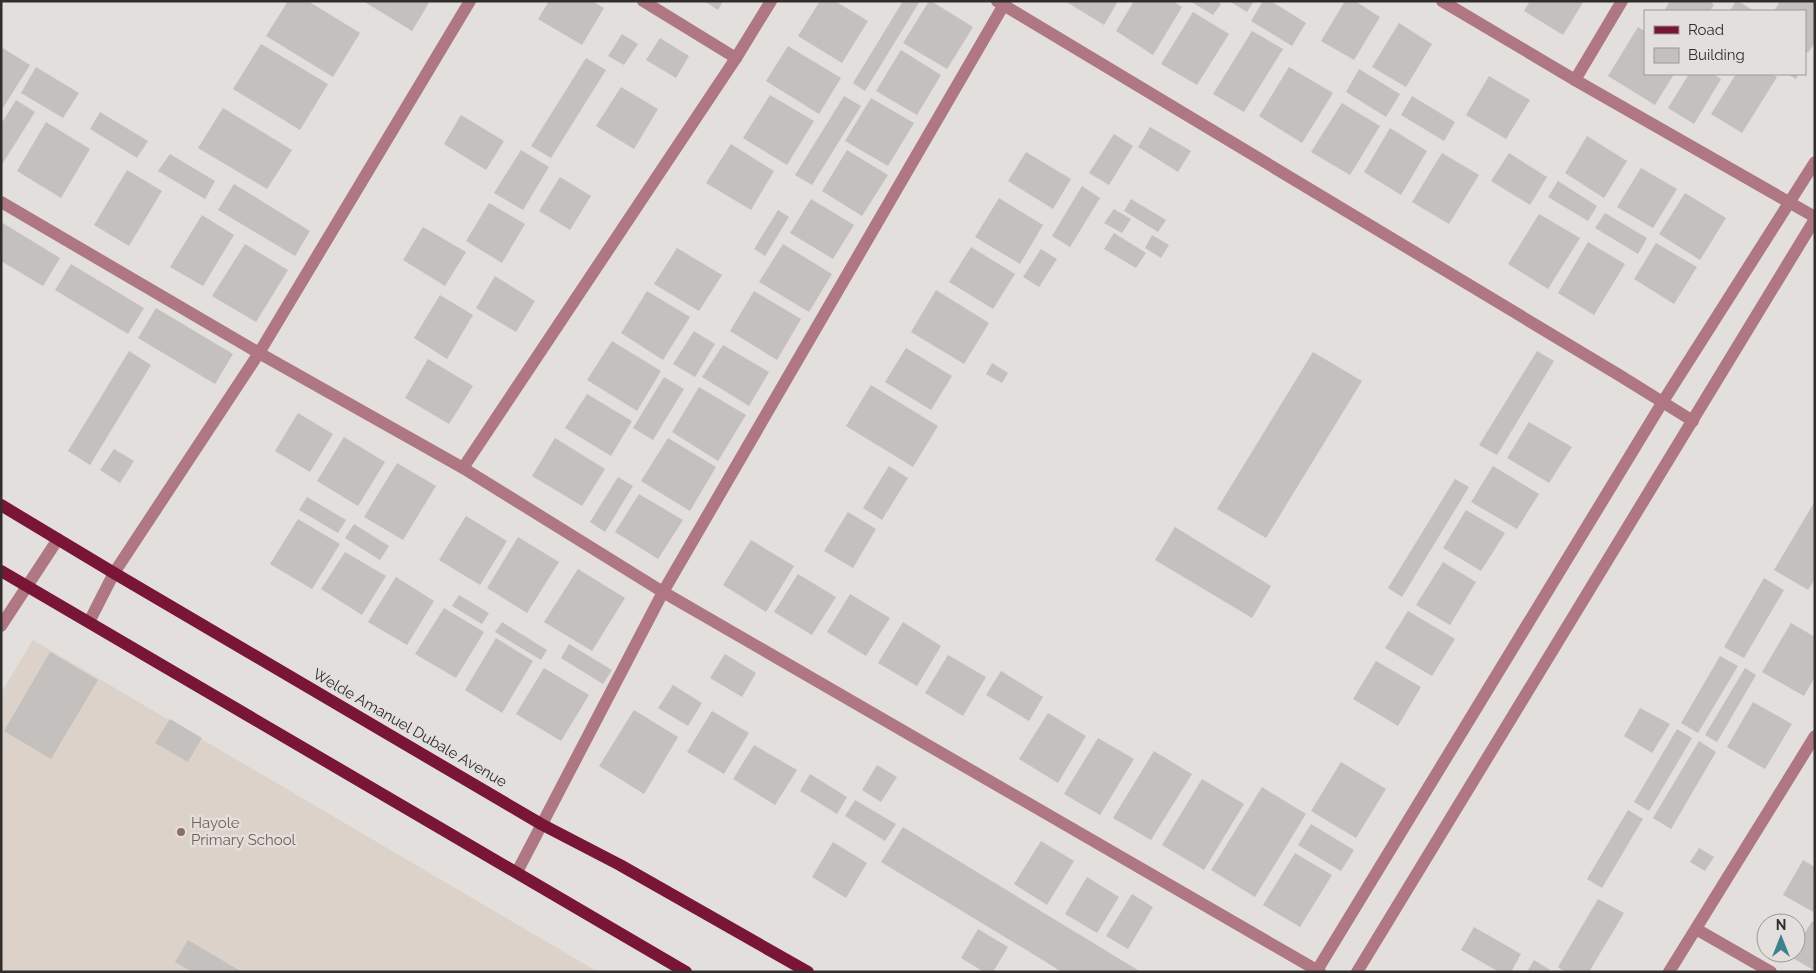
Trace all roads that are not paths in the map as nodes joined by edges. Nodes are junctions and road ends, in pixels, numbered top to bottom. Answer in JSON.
{"nodes":[{"id":1,"x":470,"y":1,"type":"edge"},
{"id":2,"x":643,"y":1,"type":"edge"},
{"id":3,"x":771,"y":1,"type":"edge"},
{"id":4,"x":1442,"y":1,"type":"edge"},
{"id":5,"x":1622,"y":1,"type":"edge"},
{"id":6,"x":1002,"y":2,"type":"edge"},
{"id":7,"x":736,"y":58,"type":"junction"},
{"id":8,"x":1575,"y":80,"type":"junction"},
{"id":9,"x":1815,"y":162,"type":"edge"},
{"id":10,"x":1,"y":202,"type":"edge"},
{"id":11,"x":1791,"y":202,"type":"junction"},
{"id":12,"x":1815,"y":218,"type":"edge"},
{"id":13,"x":259,"y":353,"type":"junction"},
{"id":14,"x":1662,"y":403,"type":"junction"},
{"id":15,"x":1693,"y":421,"type":"junction"},
{"id":16,"x":463,"y":468,"type":"junction"},
{"id":17,"x":1,"y":504,"type":"edge"},
{"id":18,"x":58,"y":539,"type":"junction"},
{"id":19,"x":1,"y":570,"type":"edge"},
{"id":20,"x":114,"y":573,"type":"junction"},
{"id":21,"x":28,"y":586,"type":"junction"},
{"id":22,"x":664,"y":592,"type":"junction"},
{"id":23,"x":89,"y":622,"type":"junction"},
{"id":24,"x":1,"y":626,"type":"edge"},
{"id":25,"x":1815,"y":736,"type":"edge"},
{"id":26,"x":541,"y":824,"type":"junction"},
{"id":27,"x":517,"y":872,"type":"junction"},
{"id":28,"x":1696,"y":929,"type":"junction"},
{"id":29,"x":1318,"y":971,"type":"edge"},
{"id":30,"x":686,"y":972,"type":"edge"},
{"id":31,"x":808,"y":972,"type":"edge"},
{"id":32,"x":1357,"y":972,"type":"edge"},
{"id":33,"x":1670,"y":972,"type":"edge"},
{"id":34,"x":1771,"y":972,"type":"edge"}],
"edges":[{"from":1,"to":13,"type":"street"},
{"from":2,"to":7,"type":"street"},
{"from":3,"to":7,"type":"street"},
{"from":4,"to":8,"type":"street"},
{"from":5,"to":8,"type":"street"},
{"from":6,"to":14,"type":"street"},
{"from":6,"to":22,"type":"street"},
{"from":7,"to":16,"type":"street"},
{"from":8,"to":11,"type":"street"},
{"from":9,"to":11,"type":"street"},
{"from":10,"to":13,"type":"street"},
{"from":11,"to":12,"type":"street"},
{"from":11,"to":14,"type":"street"},
{"from":12,"to":15,"type":"street"},
{"from":13,"to":16,"type":"street"},
{"from":13,"to":20,"type":"street"},
{"from":14,"to":15,"type":"street"},
{"from":14,"to":29,"type":"street"},
{"from":15,"to":32,"type":"street"},
{"from":16,"to":22,"type":"street"},
{"from":17,"to":18,"type":"main road","name":"Welde Amanuel Dubale Avenue"},
{"from":18,"to":20,"type":"main road","name":"Welde Amanuel Dubale Avenue"},
{"from":18,"to":21,"type":"street"},
{"from":19,"to":21,"type":"main road"},
{"from":20,"to":23,"type":"street"},
{"from":20,"to":26,"type":"main road","name":"Welde Amanuel Dubale Avenue"},
{"from":21,"to":23,"type":"main road"},
{"from":21,"to":24,"type":"street"},
{"from":22,"to":26,"type":"street"},
{"from":22,"to":29,"type":"street"},
{"from":23,"to":27,"type":"main road"},
{"from":25,"to":28,"type":"street"},
{"from":26,"to":27,"type":"street"},
{"from":26,"to":31,"type":"main road","name":"Welde Amanuel Dubale Avenue"},
{"from":27,"to":30,"type":"main road"},
{"from":28,"to":33,"type":"street"},
{"from":28,"to":34,"type":"street"}]}
